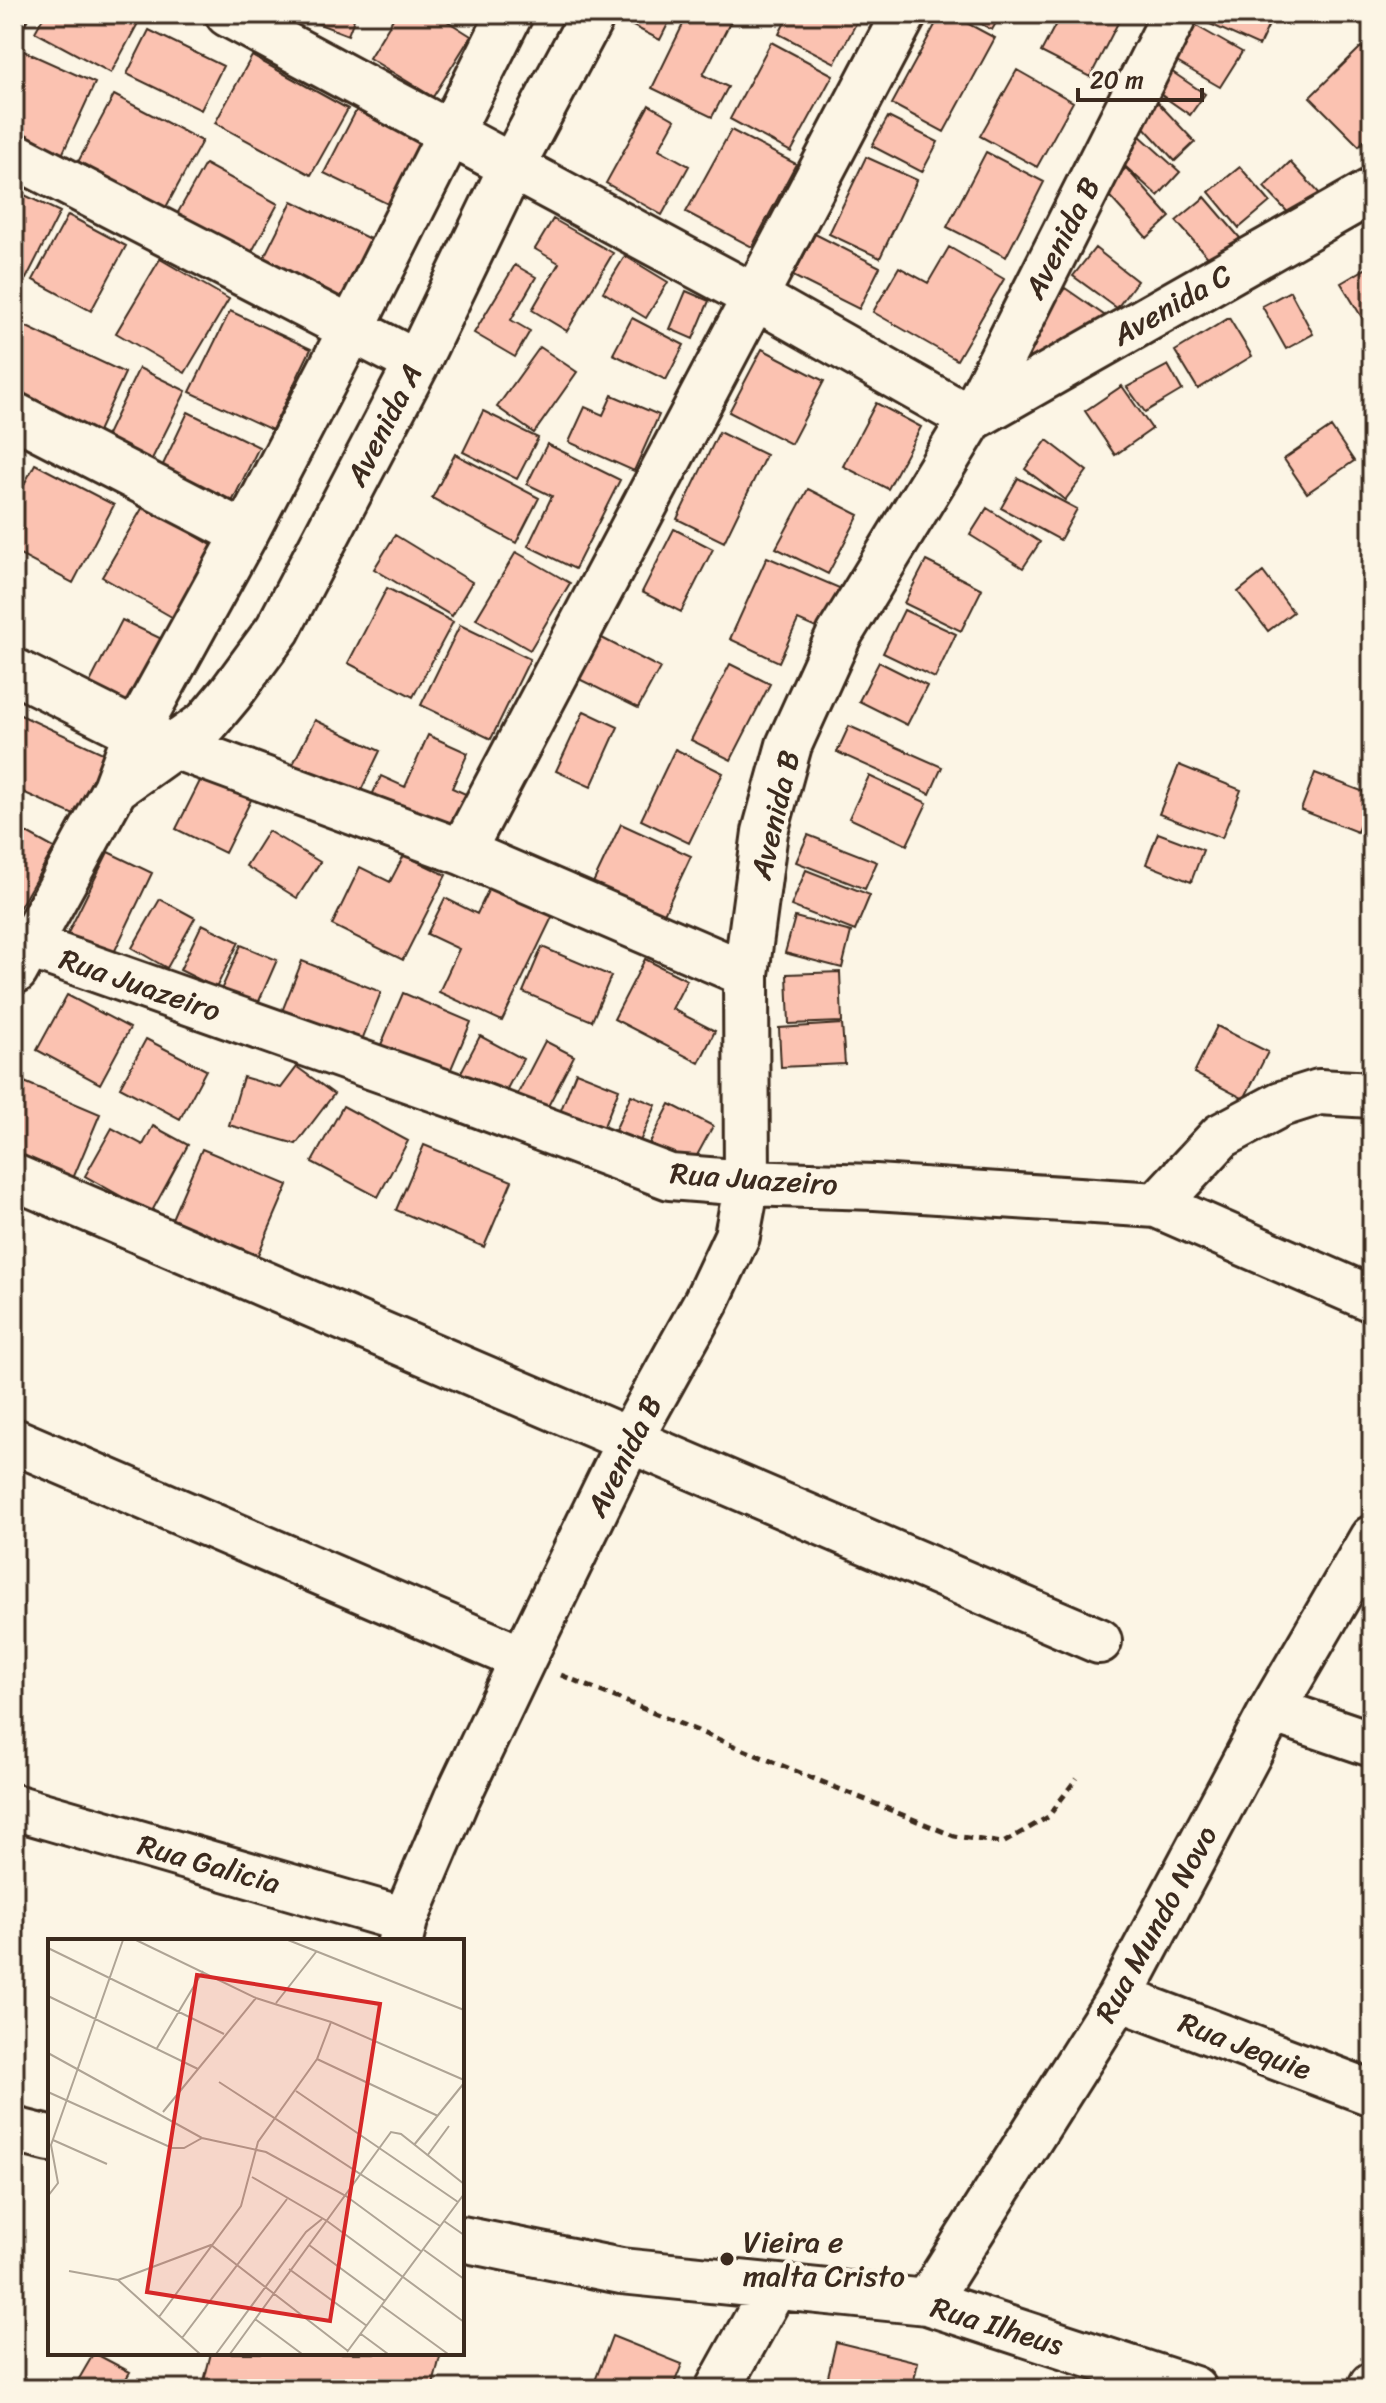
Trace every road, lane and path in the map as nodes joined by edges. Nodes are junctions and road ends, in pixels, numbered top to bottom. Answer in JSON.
{"nodes":[{"id":1,"x":228,"y":14,"type":"edge"},
{"id":2,"x":510,"y":14,"type":"edge"},
{"id":3,"x":593,"y":14,"type":"edge"},
{"id":4,"x":904,"y":14,"type":"edge"},
{"id":5,"x":1175,"y":14,"type":"edge"},
{"id":6,"x":450,"y":134,"type":"junction"},
{"id":7,"x":14,"y":155,"type":"edge"},
{"id":8,"x":512,"y":166,"type":"junction"},
{"id":9,"x":1372,"y":191,"type":"edge"},
{"id":10,"x":755,"y":297,"type":"junction"},
{"id":11,"x":351,"y":330,"type":"junction"},
{"id":12,"x":417,"y":363,"type":"junction"},
{"id":13,"x":14,"y":415,"type":"edge"},
{"id":14,"x":971,"y":419,"type":"junction"},
{"id":15,"x":245,"y":534,"type":"junction"},
{"id":16,"x":14,"y":671,"type":"edge"},
{"id":17,"x":136,"y":732,"type":"junction"},
{"id":18,"x":177,"y":746,"type":"junction"},
{"id":19,"x":115,"y":788,"type":"junction"},
{"id":20,"x":462,"y":852,"type":"junction"},
{"id":21,"x":18,"y":952,"type":"edge"},
{"id":22,"x":746,"y":974,"type":"junction"},
{"id":23,"x":1372,"y":1095,"type":"edge"},
{"id":24,"x":14,"y":1177,"type":"edge"},
{"id":25,"x":747,"y":1183,"type":"junction"},
{"id":26,"x":1157,"y":1205,"type":"junction"},
{"id":27,"x":1372,"y":1299,"type":"edge"},
{"id":28,"x":630,"y":1439,"type":"junction"},
{"id":29,"x":14,"y":1441,"type":"edge"},
{"id":30,"x":1372,"y":1538,"type":"edge"},
{"id":31,"x":1099,"y":1641,"type":"dead end"},
{"id":32,"x":523,"y":1659,"type":"junction"},
{"id":33,"x":1272,"y":1710,"type":"junction"},
{"id":34,"x":1372,"y":1744,"type":"edge"},
{"id":35,"x":1077,"y":1778,"type":"dead end"},
{"id":36,"x":14,"y":1807,"type":"edge"},
{"id":37,"x":403,"y":1931,"type":"edge"},
{"id":38,"x":1119,"y":1998,"type":"junction"},
{"id":39,"x":1372,"y":2093,"type":"edge"},
{"id":40,"x":14,"y":2130,"type":"edge"},
{"id":41,"x":48,"y":2138,"type":"edge"},
{"id":42,"x":464,"y":2239,"type":"edge"},
{"id":43,"x":774,"y":2288,"type":"junction"},
{"id":44,"x":927,"y":2302,"type":"junction"},
{"id":45,"x":718,"y":2389,"type":"edge"},
{"id":46,"x":1194,"y":2389,"type":"edge"}],
"edges":[{"from":1,"to":6,"type":"street"},
{"from":2,"to":6,"type":"street","name":"Avenida A"},
{"from":3,"to":8,"type":"street","name":"Avenida A"},
{"from":4,"to":10,"type":"street"},
{"from":5,"to":14,"type":"street","name":"Avenida B"},
{"from":6,"to":8,"type":"street"},
{"from":6,"to":11,"type":"street","name":"Avenida A"},
{"from":7,"to":11,"type":"street"},
{"from":8,"to":10,"type":"street"},
{"from":8,"to":12,"type":"street","name":"Avenida A"},
{"from":9,"to":14,"type":"street","name":"Avenida C"},
{"from":10,"to":14,"type":"street"},
{"from":10,"to":20,"type":"street"},
{"from":11,"to":12,"type":"street"},
{"from":11,"to":15,"type":"street","name":"Avenida A"},
{"from":12,"to":18,"type":"street","name":"Avenida A"},
{"from":13,"to":15,"type":"street"},
{"from":14,"to":22,"type":"street","name":"Avenida B"},
{"from":15,"to":17,"type":"street","name":"Avenida A"},
{"from":16,"to":17,"type":"street"},
{"from":17,"to":18,"type":"street"},
{"from":17,"to":19,"type":"street","name":"Avenida A"},
{"from":18,"to":19,"type":"street","name":"Avenida A"},
{"from":18,"to":20,"type":"street"},
{"from":19,"to":21,"type":"street","name":"Avenida A"},
{"from":20,"to":22,"type":"street"},
{"from":21,"to":25,"type":"street","name":"Rua Juazeiro"},
{"from":22,"to":25,"type":"street","name":"Avenida B"},
{"from":23,"to":26,"type":"street"},
{"from":24,"to":28,"type":"street"},
{"from":25,"to":26,"type":"street","name":"Rua Juazeiro"},
{"from":25,"to":28,"type":"street","name":"Avenida B"},
{"from":26,"to":27,"type":"street","name":"Rua Juazeiro"},
{"from":28,"to":31,"type":"street"},
{"from":28,"to":32,"type":"street","name":"Avenida B"},
{"from":29,"to":32,"type":"street"},
{"from":30,"to":33,"type":"street","name":"Rua Mundo Novo"},
{"from":32,"to":35,"type":"path"},
{"from":32,"to":37,"type":"street","name":"Avenida B"},
{"from":33,"to":34,"type":"street"},
{"from":33,"to":38,"type":"street","name":"Rua Mundo Novo"},
{"from":36,"to":37,"type":"street","name":"Rua Galicia"},
{"from":38,"to":39,"type":"street","name":"Rua Jequie"},
{"from":38,"to":44,"type":"street","name":"Rua Mundo Novo"},
{"from":40,"to":41,"type":"street"},
{"from":42,"to":43,"type":"street","name":"Rua Ilheus"},
{"from":43,"to":44,"type":"street","name":"Rua Ilheus"},
{"from":43,"to":45,"type":"street"},
{"from":44,"to":46,"type":"street","name":"Rua Ilheus"}]}
